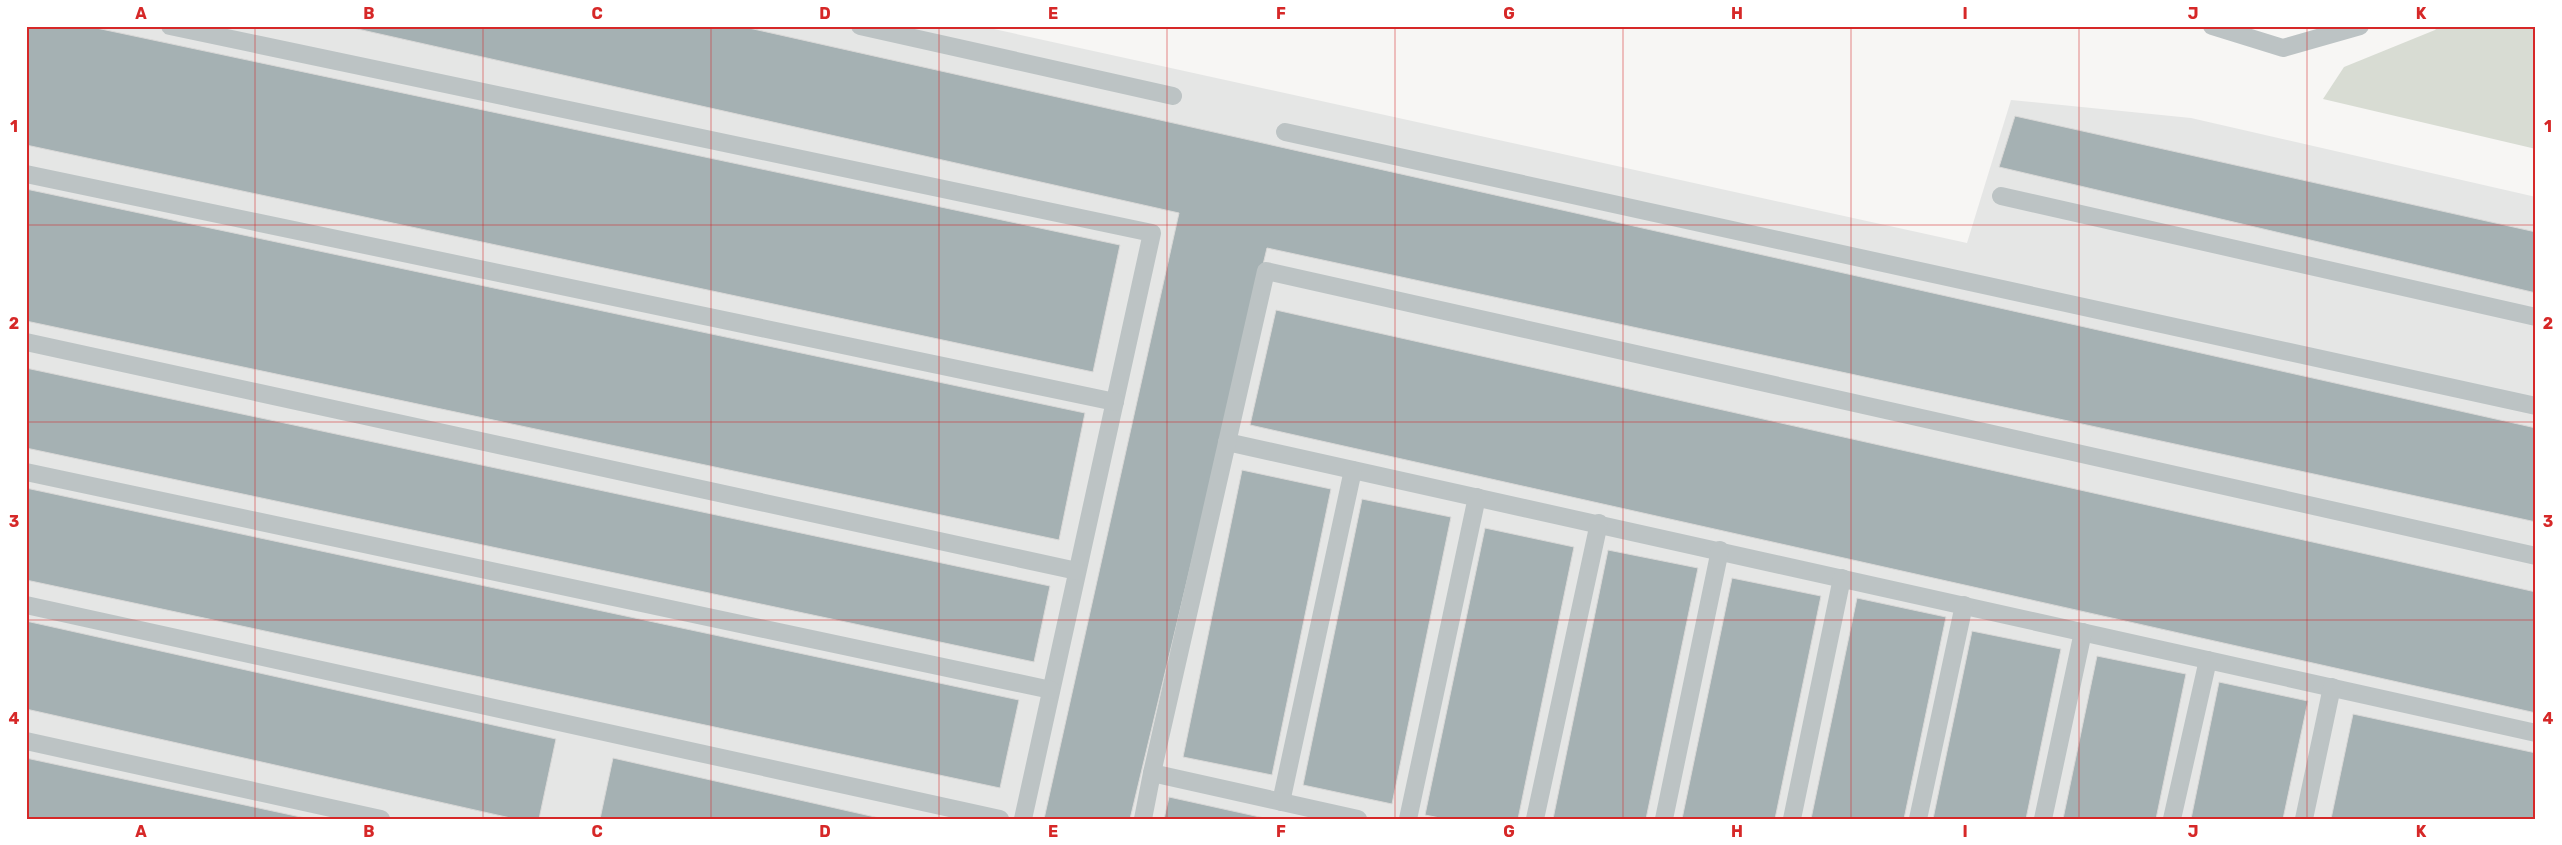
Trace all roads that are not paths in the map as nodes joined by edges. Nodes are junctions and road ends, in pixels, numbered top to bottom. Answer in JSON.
{"nodes":[{"id":1,"x":170,"y":26,"type":"edge"},
{"id":2,"x":860,"y":26,"type":"edge"},
{"id":3,"x":2212,"y":26,"type":"edge"},
{"id":4,"x":2360,"y":26,"type":"edge"},
{"id":5,"x":1174,"y":96,"type":"dead end"},
{"id":6,"x":1285,"y":132,"type":"dead end"},
{"id":7,"x":26,"y":174,"type":"edge"},
{"id":8,"x":2001,"y":196,"type":"dead end"},
{"id":9,"x":2536,"y":318,"type":"edge"},
{"id":10,"x":26,"y":342,"type":"edge"},
{"id":11,"x":1115,"y":402,"type":"junction"},
{"id":12,"x":2536,"y":406,"type":"edge"},
{"id":13,"x":1228,"y":442,"type":"junction"},
{"id":14,"x":1353,"y":470,"type":"junction"},
{"id":15,"x":26,"y":472,"type":"edge"},
{"id":16,"x":1477,"y":497,"type":"junction"},
{"id":17,"x":1599,"y":523,"type":"junction"},
{"id":18,"x":1720,"y":550,"type":"junction"},
{"id":19,"x":2536,"y":556,"type":"edge"},
{"id":20,"x":1077,"y":572,"type":"junction"},
{"id":21,"x":1842,"y":578,"type":"junction"},
{"id":22,"x":26,"y":605,"type":"edge"},
{"id":23,"x":1964,"y":605,"type":"junction"},
{"id":24,"x":2083,"y":632,"type":"junction"},
{"id":25,"x":2208,"y":660,"type":"junction"},
{"id":26,"x":2332,"y":687,"type":"junction"},
{"id":27,"x":1051,"y":690,"type":"junction"},
{"id":28,"x":2536,"y":734,"type":"edge"},
{"id":29,"x":26,"y":741,"type":"edge"},
{"id":30,"x":1152,"y":773,"type":"junction"},
{"id":31,"x":1281,"y":802,"type":"junction"},
{"id":32,"x":381,"y":819,"type":"edge"},
{"id":33,"x":1000,"y":819,"type":"edge"},
{"id":34,"x":1023,"y":819,"type":"edge"},
{"id":35,"x":1143,"y":819,"type":"edge"},
{"id":36,"x":1358,"y":819,"type":"edge"},
{"id":37,"x":1408,"y":819,"type":"edge"},
{"id":38,"x":1535,"y":819,"type":"edge"},
{"id":39,"x":1664,"y":819,"type":"edge"},
{"id":40,"x":1792,"y":819,"type":"edge"},
{"id":41,"x":1918,"y":819,"type":"edge"},
{"id":42,"x":2042,"y":819,"type":"edge"},
{"id":43,"x":2172,"y":819,"type":"edge"},
{"id":44,"x":2304,"y":819,"type":"edge"}],
"edges":[{"from":1,"to":11,"type":"lane"},
{"from":2,"to":5,"type":"lane"},
{"from":3,"to":4,"type":"lane"},
{"from":6,"to":12,"type":"lane"},
{"from":7,"to":11,"type":"lane"},
{"from":8,"to":9,"type":"lane"},
{"from":10,"to":20,"type":"lane"},
{"from":11,"to":20,"type":"lane"},
{"from":13,"to":14,"type":"lane"},
{"from":13,"to":19,"type":"lane"},
{"from":13,"to":30,"type":"lane"},
{"from":14,"to":16,"type":"lane"},
{"from":14,"to":31,"type":"lane"},
{"from":15,"to":27,"type":"lane"},
{"from":16,"to":17,"type":"lane"},
{"from":16,"to":37,"type":"lane"},
{"from":17,"to":18,"type":"lane"},
{"from":17,"to":38,"type":"lane"},
{"from":18,"to":21,"type":"lane"},
{"from":18,"to":39,"type":"lane"},
{"from":20,"to":27,"type":"lane"},
{"from":21,"to":23,"type":"lane"},
{"from":21,"to":40,"type":"lane"},
{"from":22,"to":33,"type":"lane"},
{"from":23,"to":24,"type":"lane"},
{"from":23,"to":41,"type":"lane"},
{"from":24,"to":25,"type":"lane"},
{"from":24,"to":42,"type":"lane"},
{"from":25,"to":26,"type":"lane"},
{"from":25,"to":43,"type":"lane"},
{"from":26,"to":28,"type":"lane"},
{"from":26,"to":44,"type":"lane"},
{"from":27,"to":34,"type":"lane"},
{"from":29,"to":32,"type":"lane"},
{"from":30,"to":31,"type":"lane"},
{"from":30,"to":35,"type":"lane"},
{"from":31,"to":36,"type":"lane"}]}
